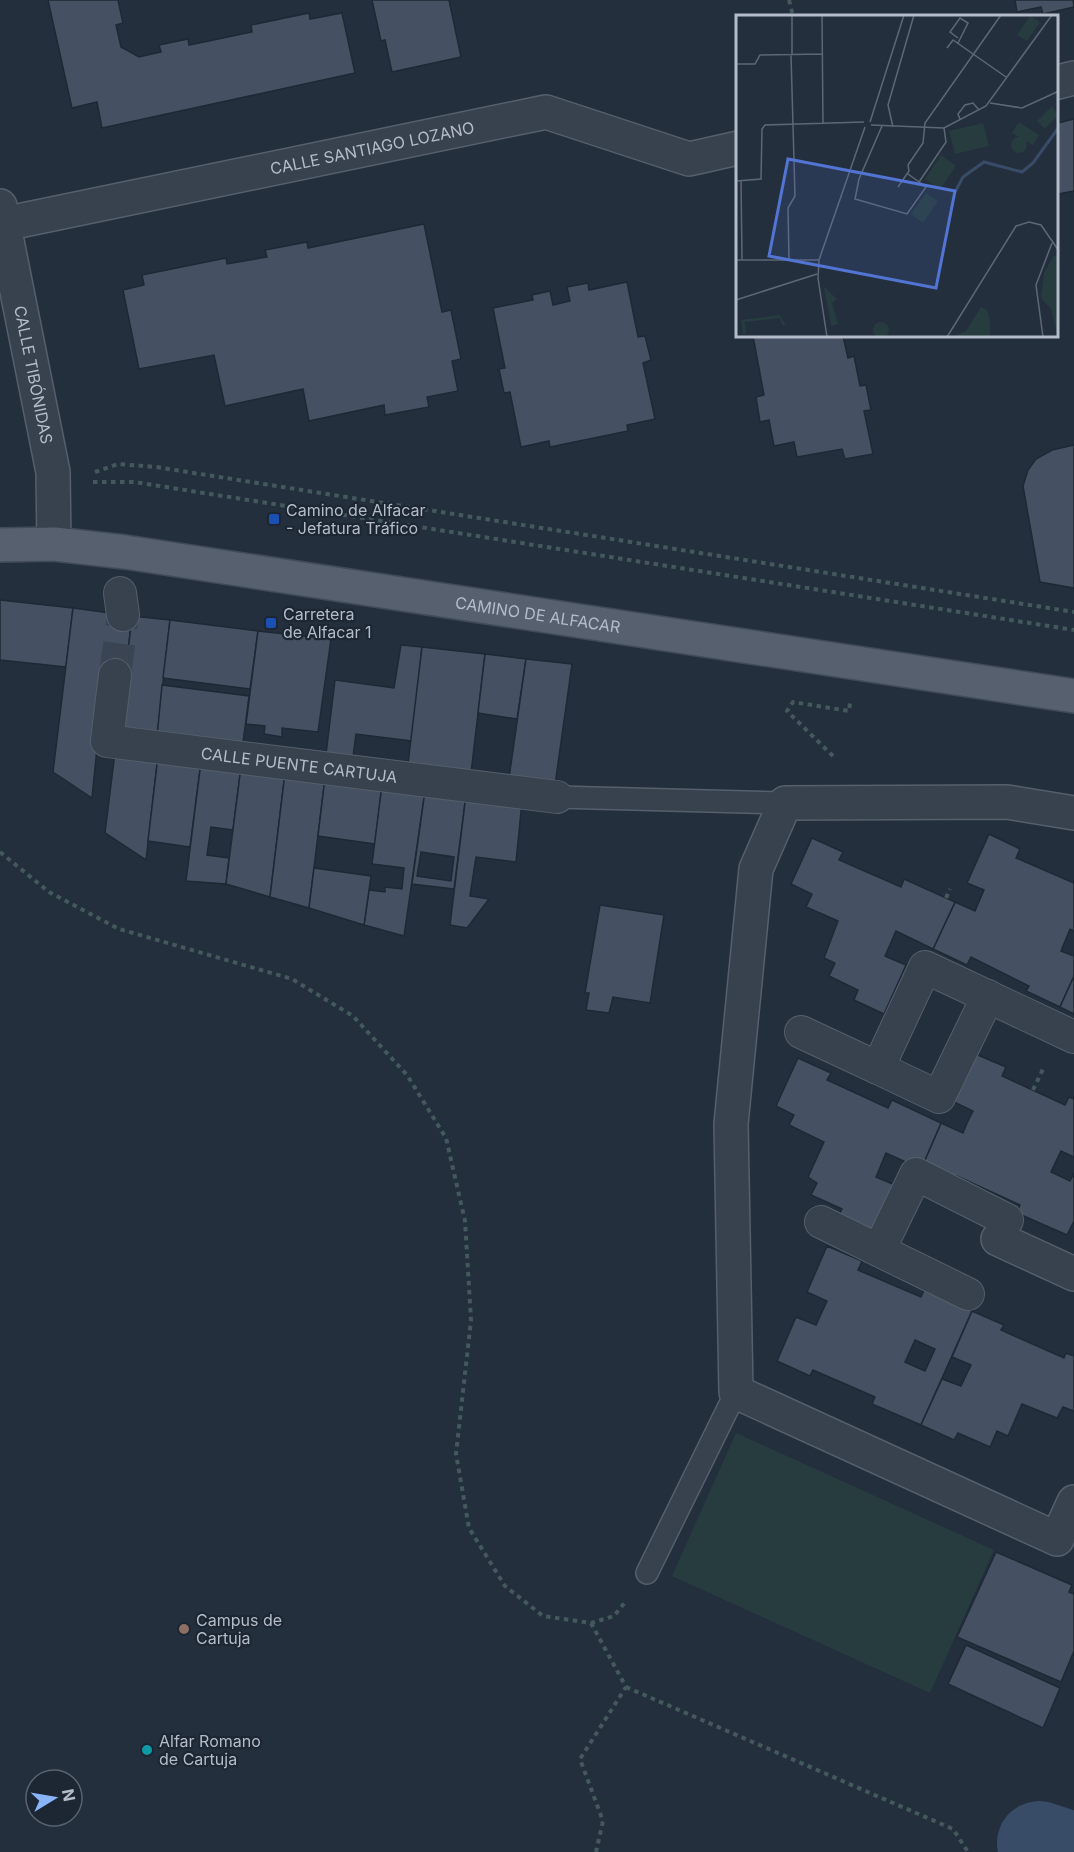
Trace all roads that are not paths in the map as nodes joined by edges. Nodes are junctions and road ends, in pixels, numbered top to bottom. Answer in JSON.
{"nodes":[{"id":1,"x":1074,"y":78,"type":"edge"},
{"id":2,"x":1059,"y":82,"type":"edge"},
{"id":3,"x":736,"y":148,"type":"edge"},
{"id":4,"x":2,"y":215,"type":"edge"},
{"id":5,"x":54,"y":544,"type":"junction"},
{"id":6,"x":0,"y":545,"type":"edge"},
{"id":7,"x":115,"y":675,"type":"tunnel mouth"},
{"id":8,"x":1074,"y":696,"type":"edge"},
{"id":9,"x":557,"y":797,"type":"joint"},
{"id":10,"x":785,"y":803,"type":"junction"},
{"id":11,"x":1074,"y":813,"type":"edge"},
{"id":12,"x":988,"y":996,"type":"junction"},
{"id":13,"x":801,"y":1032,"type":"dead end"},
{"id":14,"x":1074,"y":1037,"type":"edge"},
{"id":15,"x":878,"y":1068,"type":"junction"},
{"id":16,"x":821,"y":1222,"type":"dead end"},
{"id":17,"x":1003,"y":1229,"type":"joint"},
{"id":18,"x":879,"y":1250,"type":"junction"},
{"id":19,"x":1074,"y":1274,"type":"edge"},
{"id":20,"x":968,"y":1294,"type":"dead end"},
{"id":21,"x":736,"y":1392,"type":"junction"},
{"id":22,"x":1074,"y":1502,"type":"edge"},
{"id":23,"x":647,"y":1573,"type":"road end"}],
"edges":[{"from":1,"to":2,"type":"street"},
{"from":3,"to":4,"type":"street","name":"CALLE SANTIAGO LOZANO"},
{"from":4,"to":5,"type":"street","name":"CALLE TIBÓNIDAS"},
{"from":5,"to":6,"type":"main road","name":"CAMINO DE ALFACAR"},
{"from":5,"to":8,"type":"main road","name":"CAMINO DE ALFACAR"},
{"from":7,"to":9,"type":"street","name":"CALLE PUENTE CARTUJA"},
{"from":9,"to":10,"type":"lane"},
{"from":10,"to":11,"type":"street"},
{"from":10,"to":21,"type":"street"},
{"from":12,"to":14,"type":"street"},
{"from":12,"to":15,"type":"street"},
{"from":12,"to":15,"type":"street"},
{"from":13,"to":15,"type":"street"},
{"from":16,"to":18,"type":"street"},
{"from":17,"to":18,"type":"street"},
{"from":17,"to":19,"type":"street"},
{"from":18,"to":20,"type":"street"},
{"from":21,"to":22,"type":"street"},
{"from":21,"to":23,"type":"lane"}]}
